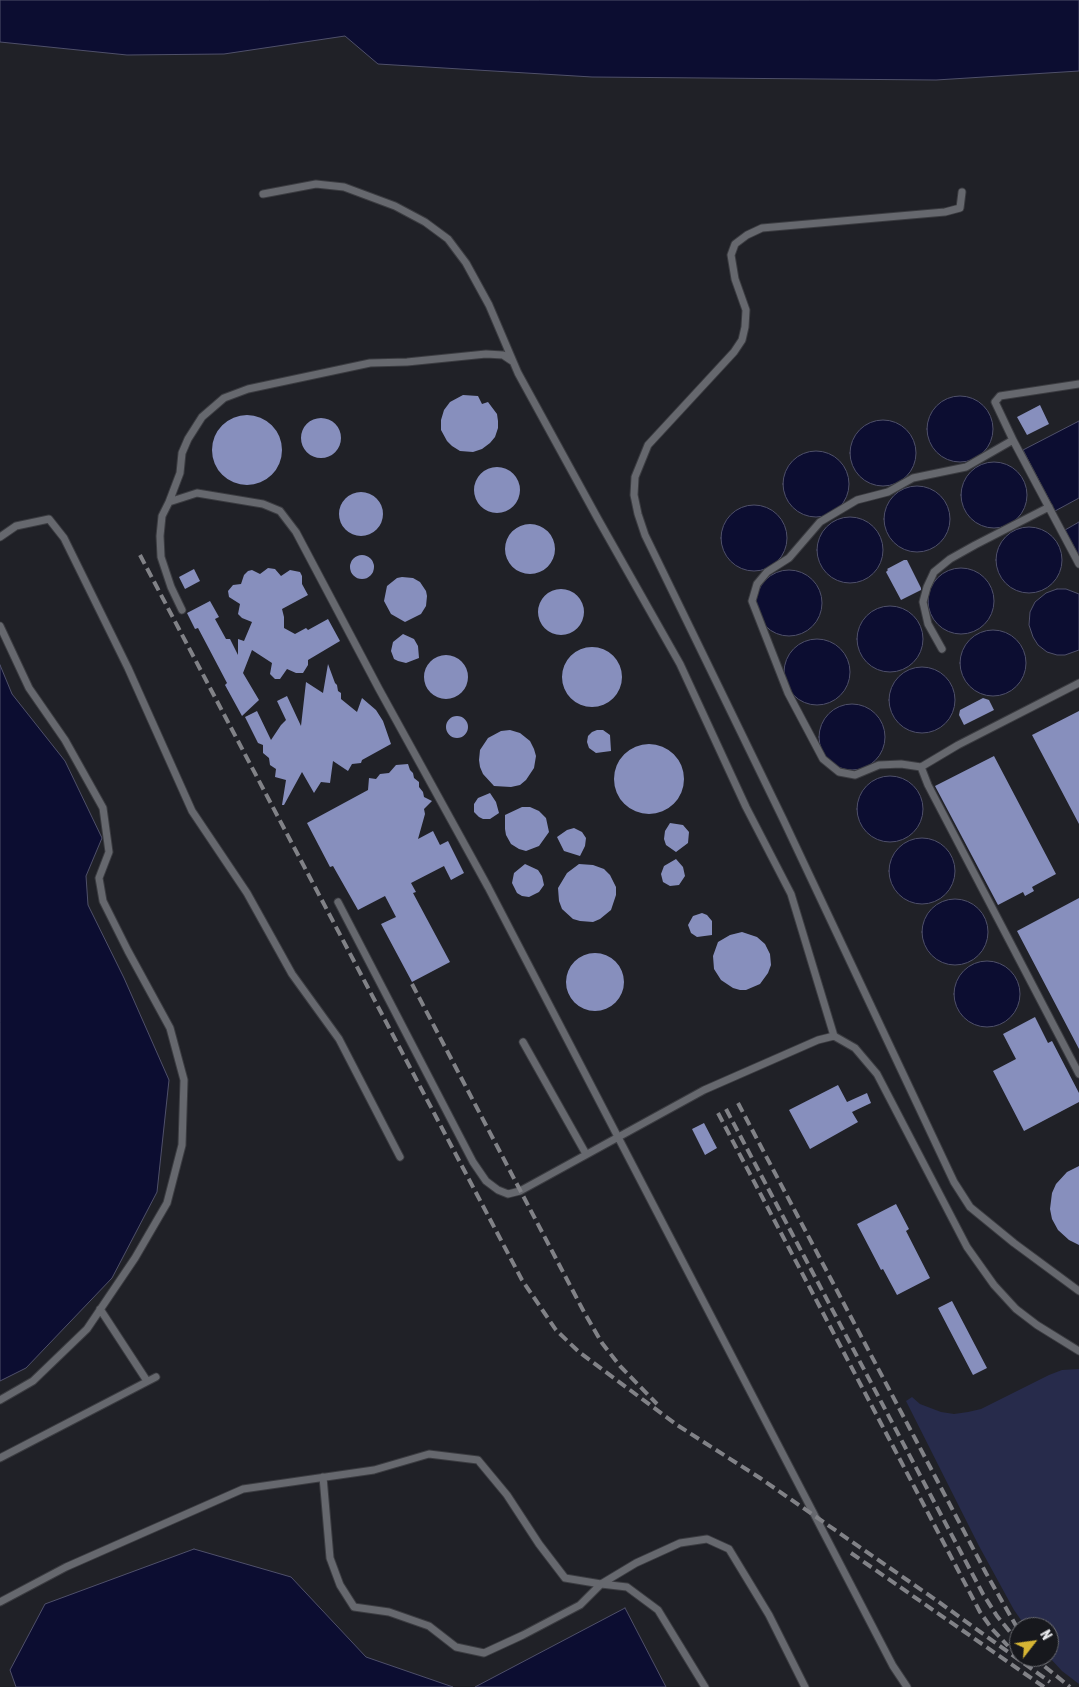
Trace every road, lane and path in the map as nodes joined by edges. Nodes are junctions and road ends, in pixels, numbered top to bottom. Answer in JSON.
{"nodes":[{"id":1,"x":962,"y":192,"type":"dead end"},
{"id":2,"x":263,"y":194,"type":"dead end"},
{"id":3,"x":514,"y":362,"type":"junction"},
{"id":4,"x":1079,"y":384,"type":"edge"},
{"id":5,"x":1013,"y":440,"type":"junction"},
{"id":6,"x":169,"y":502,"type":"junction"},
{"id":7,"x":1049,"y":507,"type":"junction"},
{"id":8,"x":0,"y":537,"type":"edge"},
{"id":9,"x":1079,"y":564,"type":"edge"},
{"id":10,"x":182,"y":610,"type":"dead end"},
{"id":11,"x":0,"y":626,"type":"edge"},
{"id":12,"x":942,"y":649,"type":"dead end"},
{"id":13,"x":1079,"y":684,"type":"edge"},
{"id":14,"x":921,"y":767,"type":"junction"},
{"id":15,"x":338,"y":902,"type":"dead end"},
{"id":16,"x":834,"y":1036,"type":"junction"},
{"id":17,"x":524,"y":1042,"type":"dead end"},
{"id":18,"x":1079,"y":1074,"type":"edge"},
{"id":19,"x":619,"y":1136,"type":"junction"},
{"id":20,"x":586,"y":1154,"type":"junction"},
{"id":21,"x":400,"y":1157,"type":"dead end"},
{"id":22,"x":1079,"y":1291,"type":"edge"},
{"id":23,"x":100,"y":1308,"type":"junction"},
{"id":24,"x":1079,"y":1351,"type":"edge"},
{"id":25,"x":156,"y":1377,"type":"dead end"},
{"id":26,"x":147,"y":1381,"type":"junction"},
{"id":27,"x":0,"y":1400,"type":"edge"},
{"id":28,"x":0,"y":1458,"type":"edge"},
{"id":29,"x":323,"y":1476,"type":"junction"},
{"id":30,"x":601,"y":1584,"type":"junction"},
{"id":31,"x":0,"y":1602,"type":"edge"},
{"id":32,"x":705,"y":1687,"type":"edge"},
{"id":33,"x":805,"y":1687,"type":"edge"},
{"id":34,"x":907,"y":1687,"type":"edge"}],
"edges":[{"from":1,"to":22,"type":"lane"},
{"from":2,"to":3,"type":"lane"},
{"from":3,"to":6,"type":"lane"},
{"from":3,"to":16,"type":"lane"},
{"from":4,"to":5,"type":"lane"},
{"from":5,"to":7,"type":"lane"},
{"from":5,"to":14,"type":"lane"},
{"from":6,"to":10,"type":"lane"},
{"from":6,"to":19,"type":"lane"},
{"from":7,"to":9,"type":"lane"},
{"from":7,"to":12,"type":"lane"},
{"from":8,"to":21,"type":"lane"},
{"from":11,"to":23,"type":"lane"},
{"from":13,"to":14,"type":"lane"},
{"from":14,"to":18,"type":"lane"},
{"from":15,"to":20,"type":"lane"},
{"from":16,"to":19,"type":"lane"},
{"from":16,"to":24,"type":"lane"},
{"from":17,"to":20,"type":"lane"},
{"from":19,"to":20,"type":"lane"},
{"from":19,"to":34,"type":"lane"},
{"from":23,"to":26,"type":"lane"},
{"from":23,"to":27,"type":"lane"},
{"from":25,"to":26,"type":"lane"},
{"from":26,"to":28,"type":"lane"},
{"from":29,"to":30,"type":"lane"},
{"from":29,"to":30,"type":"lane"},
{"from":29,"to":31,"type":"lane"},
{"from":30,"to":32,"type":"lane"},
{"from":30,"to":33,"type":"lane"}]}
